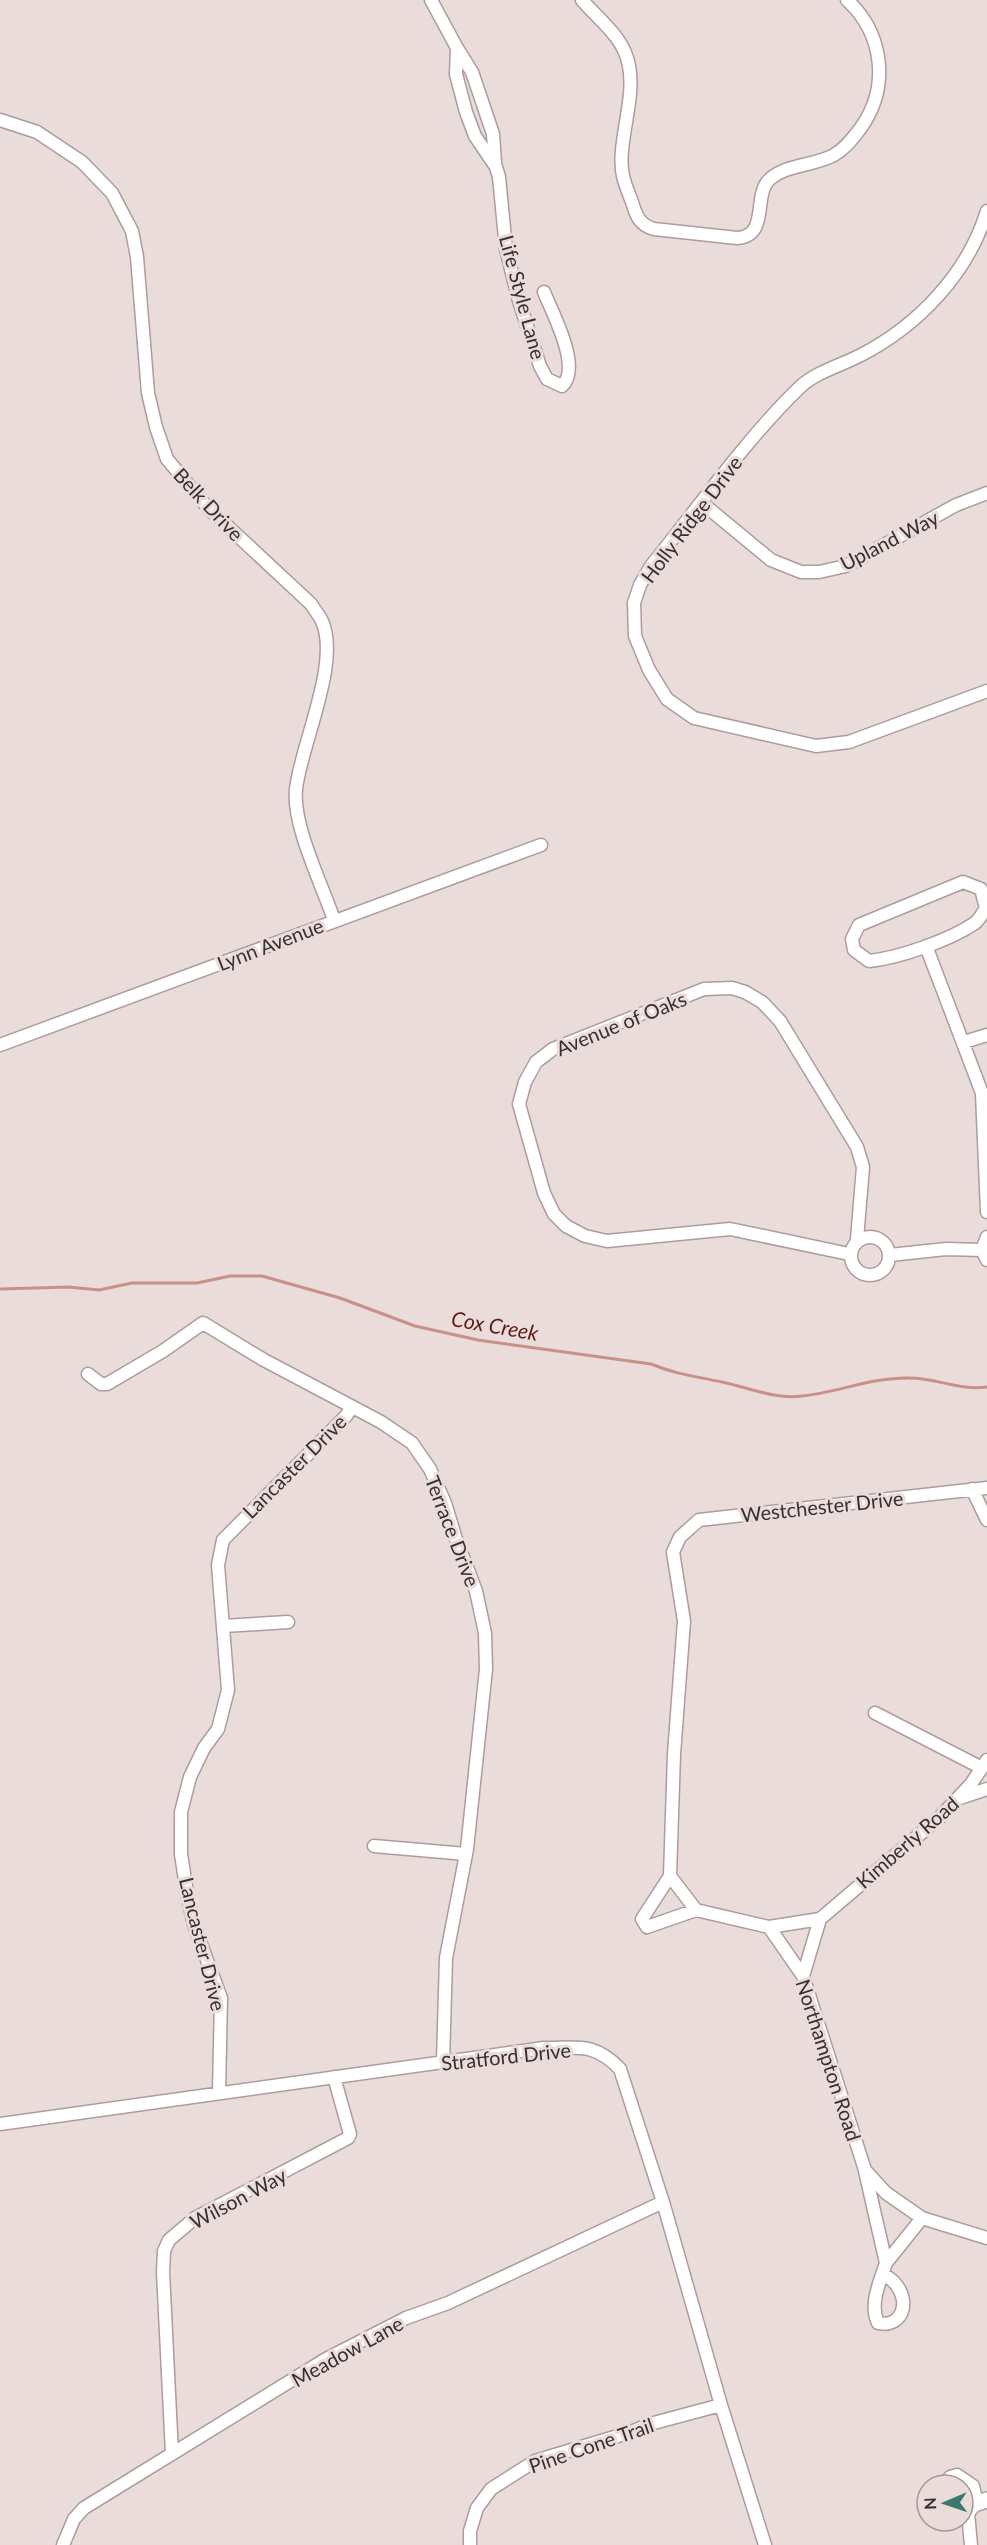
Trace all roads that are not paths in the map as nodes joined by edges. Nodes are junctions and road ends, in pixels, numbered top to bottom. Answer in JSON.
{"nodes":[{"id":1,"x":431,"y":0,"type":"edge"},
{"id":2,"x":582,"y":0,"type":"edge"},
{"id":3,"x":847,"y":0,"type":"edge"},
{"id":4,"x":457,"y":48,"type":"junction"},
{"id":5,"x":0,"y":120,"type":"edge"},
{"id":6,"x":496,"y":167,"type":"junction"},
{"id":7,"x":987,"y":211,"type":"edge"},
{"id":8,"x":544,"y":292,"type":"dead end"},
{"id":9,"x":987,"y":493,"type":"edge"},
{"id":10,"x":702,"y":503,"type":"junction"},
{"id":11,"x":987,"y":691,"type":"edge"},
{"id":12,"x":541,"y":845,"type":"dead end"},
{"id":13,"x":334,"y":920,"type":"junction"},
{"id":14,"x":926,"y":946,"type":"junction"},
{"id":15,"x":987,"y":1035,"type":"edge"},
{"id":16,"x":964,"y":1042,"type":"junction"},
{"id":17,"x":0,"y":1045,"type":"edge"},
{"id":18,"x":984,"y":1092,"type":"edge"},
{"id":19,"x":987,"y":1212,"type":"edge"},
{"id":20,"x":987,"y":1237,"type":"edge"},
{"id":21,"x":857,"y":1239,"type":"junction"},
{"id":22,"x":849,"y":1254,"type":"junction"},
{"id":23,"x":890,"y":1255,"type":"junction"},
{"id":24,"x":985,"y":1255,"type":"edge"},
{"id":25,"x":88,"y":1374,"type":"dead end"},
{"id":26,"x":352,"y":1407,"type":"junction"},
{"id":27,"x":987,"y":1488,"type":"edge"},
{"id":28,"x":972,"y":1489,"type":"junction"},
{"id":29,"x":987,"y":1520,"type":"edge"},
{"id":30,"x":288,"y":1622,"type":"dead end"},
{"id":31,"x":224,"y":1626,"type":"junction"},
{"id":32,"x":875,"y":1713,"type":"dead end"},
{"id":33,"x":984,"y":1764,"type":"edge"},
{"id":34,"x":987,"y":1789,"type":"edge"},
{"id":35,"x":956,"y":1800,"type":"junction"},
{"id":36,"x":374,"y":1846,"type":"dead end"},
{"id":37,"x":466,"y":1854,"type":"junction"},
{"id":38,"x":670,"y":1876,"type":"junction"},
{"id":39,"x":696,"y":1910,"type":"junction"},
{"id":40,"x":820,"y":1919,"type":"junction"},
{"id":41,"x":769,"y":1927,"type":"junction"},
{"id":42,"x":803,"y":1976,"type":"junction"},
{"id":43,"x":443,"y":2062,"type":"junction"},
{"id":44,"x":334,"y":2077,"type":"junction"},
{"id":45,"x":219,"y":2093,"type":"junction"},
{"id":46,"x":0,"y":2124,"type":"edge"},
{"id":47,"x":864,"y":2170,"type":"junction"},
{"id":48,"x":663,"y":2202,"type":"junction"},
{"id":49,"x":922,"y":2218,"type":"junction"},
{"id":50,"x":987,"y":2238,"type":"edge"},
{"id":51,"x":721,"y":2405,"type":"junction"},
{"id":52,"x":172,"y":2454,"type":"junction"},
{"id":53,"x":63,"y":2545,"type":"edge"},
{"id":54,"x":470,"y":2545,"type":"edge"},
{"id":55,"x":765,"y":2545,"type":"edge"}],
"edges":[{"from":1,"to":4,"type":"street","name":"Life Style Lane"},
{"from":2,"to":3,"type":"street"},
{"from":4,"to":6,"type":"street","name":"Life Style Lane"},
{"from":4,"to":6,"type":"street","name":"Life Style Lane"},
{"from":5,"to":13,"type":"street","name":"Belk Drive"},
{"from":6,"to":8,"type":"street","name":"Life Style Lane"},
{"from":7,"to":10,"type":"street","name":"Holly Ridge Drive"},
{"from":9,"to":10,"type":"street","name":"Upland Way"},
{"from":10,"to":11,"type":"street","name":"Holly Ridge Drive"},
{"from":12,"to":13,"type":"street","name":"Lynn Avenue"},
{"from":13,"to":17,"type":"street","name":"Lynn Avenue"},
{"from":14,"to":14,"type":"street"},
{"from":14,"to":16,"type":"street"},
{"from":15,"to":16,"type":"street"},
{"from":16,"to":18,"type":"street"},
{"from":18,"to":19,"type":"street"},
{"from":20,"to":24,"type":"street"},
{"from":21,"to":22,"type":"street"},
{"from":21,"to":22,"type":"street","name":"Avenue of Oaks"},
{"from":21,"to":23,"type":"street"},
{"from":22,"to":23,"type":"street"},
{"from":23,"to":24,"type":"street"},
{"from":25,"to":26,"type":"street","name":"Terrace Drive"},
{"from":26,"to":31,"type":"street","name":"Lancaster Drive"},
{"from":26,"to":37,"type":"street","name":"Terrace Drive"},
{"from":27,"to":28,"type":"street","name":"Westchester Drive"},
{"from":28,"to":29,"type":"street"},
{"from":28,"to":38,"type":"street","name":"Westchester Drive"},
{"from":30,"to":31,"type":"street"},
{"from":31,"to":45,"type":"street","name":"Lancaster Drive"},
{"from":32,"to":33,"type":"street"},
{"from":33,"to":35,"type":"street","name":"Kimberly Road"},
{"from":34,"to":35,"type":"street"},
{"from":35,"to":40,"type":"street","name":"Kimberly Road"},
{"from":36,"to":37,"type":"street"},
{"from":37,"to":43,"type":"street","name":"Terrace Drive"},
{"from":38,"to":39,"type":"street"},
{"from":38,"to":39,"type":"street"},
{"from":39,"to":41,"type":"street"},
{"from":40,"to":41,"type":"street"},
{"from":40,"to":42,"type":"street"},
{"from":41,"to":42,"type":"street","name":"Northampton Road"},
{"from":42,"to":47,"type":"street","name":"Northampton Road"},
{"from":43,"to":44,"type":"street","name":"Stratford Drive"},
{"from":43,"to":48,"type":"street","name":"Stratford Drive"},
{"from":44,"to":45,"type":"street","name":"Stratford Drive"},
{"from":44,"to":52,"type":"street","name":"Wilson Way"},
{"from":45,"to":46,"type":"street","name":"Stratford Drive"},
{"from":47,"to":49,"type":"street","name":"Northampton Road"},
{"from":47,"to":49,"type":"street","name":"Northampton Road"},
{"from":48,"to":51,"type":"street","name":"Stratford Drive"},
{"from":48,"to":52,"type":"street","name":"Meadow Lane"},
{"from":49,"to":50,"type":"street","name":"Northampton Road"},
{"from":51,"to":54,"type":"street","name":"Pine Cone Trail"},
{"from":51,"to":55,"type":"street","name":"Stratford Drive"},
{"from":52,"to":53,"type":"street","name":"Meadow Lane"}]}
